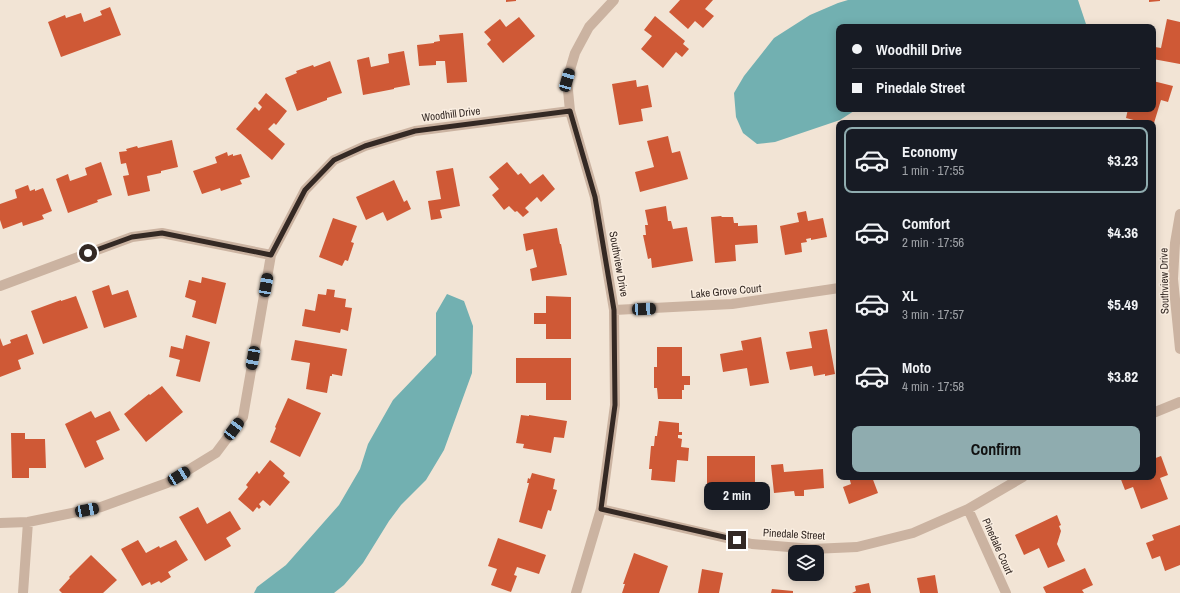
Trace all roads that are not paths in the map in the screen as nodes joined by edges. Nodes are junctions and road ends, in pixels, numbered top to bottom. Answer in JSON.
{"nodes":[{"id":1,"x":614,"y":0,"type":"edge"},
{"id":2,"x":570,"y":111,"type":"junction"},
{"id":3,"x":1180,"y":214,"type":"edge"},
{"id":4,"x":271,"y":255,"type":"junction"},
{"id":5,"x":0,"y":286,"type":"edge"},
{"id":6,"x":836,"y":288,"type":"edge"},
{"id":7,"x":614,"y":310,"type":"junction"},
{"id":8,"x":1180,"y":349,"type":"edge"},
{"id":9,"x":1180,"y":402,"type":"edge"},
{"id":10,"x":1156,"y":412,"type":"edge"},
{"id":11,"x":1018,"y":480,"type":"edge"},
{"id":12,"x":601,"y":509,"type":"junction"},
{"id":13,"x":968,"y":509,"type":"junction"},
{"id":14,"x":28,"y":522,"type":"junction"},
{"id":15,"x":0,"y":523,"type":"edge"},
{"id":16,"x":24,"y":593,"type":"edge"},
{"id":17,"x":576,"y":593,"type":"edge"},
{"id":18,"x":1006,"y":593,"type":"edge"}],
"edges":[{"from":1,"to":2,"type":"street","name":"Southview Drive"},
{"from":2,"to":4,"type":"street","name":"Woodhill Drive"},
{"from":2,"to":7,"type":"street","name":"Southview Drive"},
{"from":3,"to":8,"type":"street","name":"Southview Drive"},
{"from":4,"to":5,"type":"street"},
{"from":4,"to":14,"type":"street","name":"Woodhill Drive"},
{"from":6,"to":7,"type":"street","name":"Lake Grove Court"},
{"from":7,"to":12,"type":"street","name":"Southview Drive"},
{"from":9,"to":10,"type":"street"},
{"from":11,"to":13,"type":"street","name":"Pinedale Street"},
{"from":12,"to":13,"type":"street","name":"Pinedale Street"},
{"from":12,"to":17,"type":"street","name":"Southview Drive"},
{"from":13,"to":18,"type":"street","name":"Pinedale Court"},
{"from":14,"to":15,"type":"street","name":"Woodhill Drive"},
{"from":14,"to":16,"type":"street"}]}
